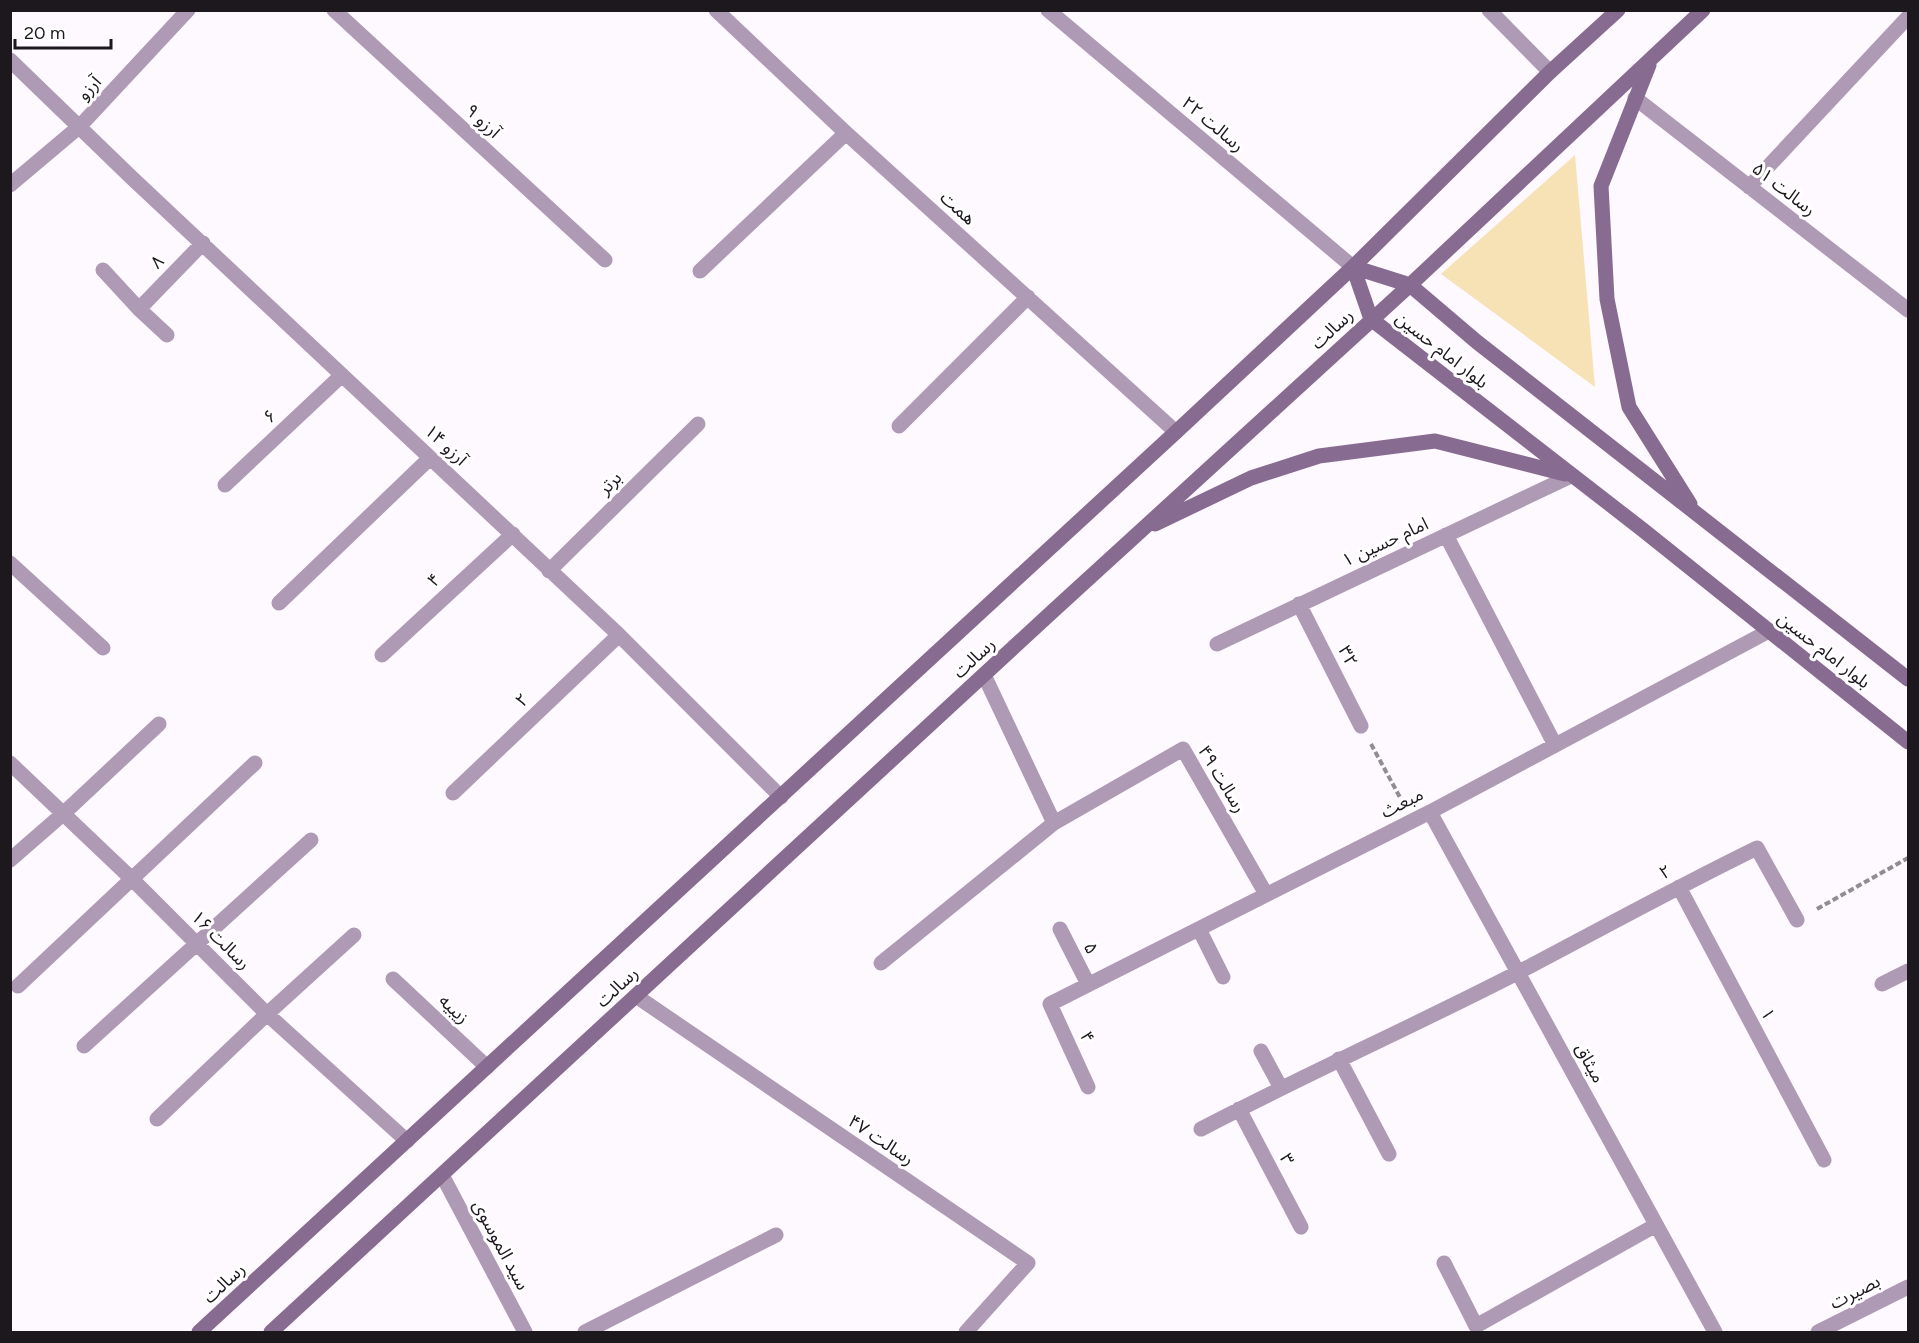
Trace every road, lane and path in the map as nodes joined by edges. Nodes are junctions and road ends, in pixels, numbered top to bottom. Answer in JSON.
{"nodes":[{"id":1,"x":188,"y":10,"type":"edge"},
{"id":2,"x":334,"y":10,"type":"edge"},
{"id":3,"x":716,"y":10,"type":"edge"},
{"id":4,"x":1048,"y":10,"type":"edge"},
{"id":5,"x":1489,"y":10,"type":"edge"},
{"id":6,"x":1618,"y":10,"type":"edge"},
{"id":7,"x":1703,"y":10,"type":"edge"},
{"id":8,"x":1908,"y":17,"type":"edge"},
{"id":9,"x":10,"y":60,"type":"edge"},
{"id":10,"x":1651,"y":61,"type":"junction"},
{"id":11,"x":1550,"y":72,"type":"junction"},
{"id":12,"x":1635,"y":98,"type":"junction"},
{"id":13,"x":80,"y":126,"type":"junction"},
{"id":14,"x":846,"y":133,"type":"junction"},
{"id":15,"x":10,"y":184,"type":"edge"},
{"id":16,"x":1749,"y":187,"type":"junction"},
{"id":17,"x":203,"y":243,"type":"junction"},
{"id":18,"x":605,"y":260,"type":"dead end"},
{"id":19,"x":1353,"y":267,"type":"junction"},
{"id":20,"x":103,"y":270,"type":"dead end"},
{"id":21,"x":700,"y":271,"type":"dead end"},
{"id":22,"x":1410,"y":285,"type":"junction"},
{"id":23,"x":1028,"y":297,"type":"junction"},
{"id":24,"x":139,"y":309,"type":"junction"},
{"id":25,"x":1908,"y":310,"type":"edge"},
{"id":26,"x":1371,"y":319,"type":"junction"},
{"id":27,"x":168,"y":335,"type":"dead end"},
{"id":28,"x":342,"y":375,"type":"junction"},
{"id":29,"x":698,"y":424,"type":"dead end"},
{"id":30,"x":898,"y":426,"type":"dead end"},
{"id":31,"x":1176,"y":432,"type":"junction"},
{"id":32,"x":430,"y":458,"type":"junction"},
{"id":33,"x":1571,"y":476,"type":"junction"},
{"id":34,"x":225,"y":486,"type":"dead end"},
{"id":35,"x":1696,"y":514,"type":"junction"},
{"id":36,"x":1141,"y":531,"type":"junction"},
{"id":37,"x":513,"y":534,"type":"junction"},
{"id":38,"x":1446,"y":535,"type":"junction"},
{"id":39,"x":10,"y":563,"type":"edge"},
{"id":40,"x":549,"y":571,"type":"junction"},
{"id":41,"x":279,"y":603,"type":"dead end"},
{"id":42,"x":1299,"y":604,"type":"junction"},
{"id":43,"x":1769,"y":631,"type":"junction"},
{"id":44,"x":619,"y":635,"type":"junction"},
{"id":45,"x":1217,"y":644,"type":"dead end"},
{"id":46,"x":103,"y":648,"type":"dead end"},
{"id":47,"x":382,"y":655,"type":"dead end"},
{"id":48,"x":984,"y":675,"type":"junction"},
{"id":49,"x":1908,"y":679,"type":"edge"},
{"id":50,"x":159,"y":724,"type":"dead end"},
{"id":51,"x":1361,"y":726,"type":"joint"},
{"id":52,"x":1908,"y":742,"type":"edge"},
{"id":53,"x":1555,"y":745,"type":"junction"},
{"id":54,"x":10,"y":763,"type":"edge"},
{"id":55,"x":255,"y":763,"type":"dead end"},
{"id":56,"x":453,"y":793,"type":"dead end"},
{"id":57,"x":781,"y":797,"type":"junction"},
{"id":58,"x":1430,"y":812,"type":"junction"},
{"id":59,"x":64,"y":813,"type":"junction"},
{"id":60,"x":1412,"y":820,"type":"junction"},
{"id":61,"x":1054,"y":824,"type":"junction"},
{"id":62,"x":311,"y":840,"type":"dead end"},
{"id":63,"x":1908,"y":858,"type":"edge"},
{"id":64,"x":10,"y":860,"type":"edge"},
{"id":65,"x":133,"y":880,"type":"junction"},
{"id":66,"x":1678,"y":887,"type":"junction"},
{"id":67,"x":1266,"y":894,"type":"junction"},
{"id":68,"x":1797,"y":920,"type":"joint"},
{"id":69,"x":1060,"y":928,"type":"dead end"},
{"id":70,"x":1199,"y":929,"type":"junction"},
{"id":71,"x":354,"y":935,"type":"dead end"},
{"id":72,"x":196,"y":943,"type":"junction"},
{"id":73,"x":881,"y":963,"type":"dead end"},
{"id":74,"x":1908,"y":971,"type":"edge"},
{"id":75,"x":1518,"y":972,"type":"junction"},
{"id":76,"x":1223,"y":977,"type":"dead end"},
{"id":77,"x":393,"y":979,"type":"dead end"},
{"id":78,"x":1088,"y":984,"type":"junction"},
{"id":79,"x":1882,"y":984,"type":"dead end"},
{"id":80,"x":18,"y":986,"type":"dead end"},
{"id":81,"x":636,"y":996,"type":"junction"},
{"id":82,"x":1050,"y":1004,"type":"joint"},
{"id":83,"x":267,"y":1014,"type":"junction"},
{"id":84,"x":84,"y":1046,"type":"dead end"},
{"id":85,"x":1261,"y":1051,"type":"dead end"},
{"id":86,"x":1340,"y":1059,"type":"junction"},
{"id":87,"x":487,"y":1067,"type":"junction"},
{"id":88,"x":1088,"y":1087,"type":"dead end"},
{"id":89,"x":1281,"y":1088,"type":"junction"},
{"id":90,"x":1239,"y":1109,"type":"junction"},
{"id":91,"x":157,"y":1119,"type":"dead end"},
{"id":92,"x":1201,"y":1129,"type":"dead end"},
{"id":93,"x":407,"y":1141,"type":"junction"},
{"id":94,"x":1389,"y":1154,"type":"dead end"},
{"id":95,"x":1824,"y":1161,"type":"dead end"},
{"id":96,"x":442,"y":1175,"type":"junction"},
{"id":97,"x":1656,"y":1225,"type":"junction"},
{"id":98,"x":1300,"y":1227,"type":"dead end"},
{"id":99,"x":776,"y":1235,"type":"dead end"},
{"id":100,"x":1444,"y":1263,"type":"dead end"},
{"id":101,"x":1908,"y":1287,"type":"edge"},
{"id":102,"x":200,"y":1332,"type":"edge"},
{"id":103,"x":271,"y":1332,"type":"edge"},
{"id":104,"x":525,"y":1332,"type":"edge"},
{"id":105,"x":585,"y":1332,"type":"edge"},
{"id":106,"x":966,"y":1332,"type":"edge"},
{"id":107,"x":1715,"y":1332,"type":"edge"},
{"id":108,"x":1818,"y":1332,"type":"edge"}],
"edges":[{"from":1,"to":13,"type":"street","name":"آرزو"},
{"from":2,"to":18,"type":"street","name":"۹ آرزو"},
{"from":3,"to":14,"type":"street","name":"همت"},
{"from":4,"to":19,"type":"street","name":"رسالت ۲۲"},
{"from":5,"to":11,"type":"street"},
{"from":6,"to":11,"type":"main road","name":"رسالت"},
{"from":7,"to":10,"type":"main road","name":"رسالت"},
{"from":8,"to":16,"type":"street"},
{"from":9,"to":13,"type":"street","name":"۱۴ آرزو"},
{"from":10,"to":12,"type":"main road"},
{"from":10,"to":22,"type":"main road","name":"رسالت"},
{"from":11,"to":19,"type":"main road","name":"رسالت"},
{"from":12,"to":16,"type":"street","name":"رسالت ۵۱"},
{"from":12,"to":35,"type":"main road"},
{"from":13,"to":15,"type":"street","name":"آرزو"},
{"from":13,"to":17,"type":"street","name":"۱۴ آرزو"},
{"from":14,"to":21,"type":"street"},
{"from":14,"to":23,"type":"street","name":"همت"},
{"from":16,"to":25,"type":"street","name":"رسالت ۵۱"},
{"from":17,"to":24,"type":"street","name":"۸"},
{"from":17,"to":28,"type":"street","name":"۱۴ آرزو"},
{"from":19,"to":22,"type":"main road","name":"بلوار امام حسین"},
{"from":19,"to":26,"type":"main road","name":"بلوار امام حسین"},
{"from":19,"to":31,"type":"main road","name":"رسالت"},
{"from":20,"to":24,"type":"street"},
{"from":22,"to":26,"type":"main road","name":"رسالت"},
{"from":22,"to":35,"type":"main road","name":"بلوار امام حسین"},
{"from":23,"to":30,"type":"street"},
{"from":23,"to":31,"type":"street","name":"همت"},
{"from":24,"to":27,"type":"street"},
{"from":26,"to":33,"type":"main road","name":"بلوار امام حسین"},
{"from":26,"to":36,"type":"main road","name":"رسالت"},
{"from":28,"to":32,"type":"street","name":"۱۴ آرزو"},
{"from":28,"to":34,"type":"street","name":"۶"},
{"from":29,"to":40,"type":"street","name":"برتر"},
{"from":31,"to":57,"type":"main road","name":"رسالت"},
{"from":32,"to":37,"type":"street","name":"۱۴ آرزو"},
{"from":32,"to":41,"type":"street"},
{"from":33,"to":36,"type":"main road"},
{"from":33,"to":38,"type":"street","name":"امام حسین ۱"},
{"from":33,"to":43,"type":"main road","name":"بلوار امام حسین"},
{"from":35,"to":49,"type":"main road","name":"بلوار امام حسین"},
{"from":36,"to":48,"type":"main road","name":"رسالت"},
{"from":37,"to":40,"type":"street","name":"۱۴ آرزو"},
{"from":37,"to":47,"type":"street","name":"۴"},
{"from":38,"to":42,"type":"street","name":"امام حسین ۱"},
{"from":38,"to":53,"type":"street"},
{"from":39,"to":46,"type":"street"},
{"from":40,"to":44,"type":"street","name":"۱۴ آرزو"},
{"from":42,"to":45,"type":"street","name":"امام حسین ۱"},
{"from":42,"to":51,"type":"street","name":"۳۲"},
{"from":43,"to":52,"type":"main road","name":"بلوار امام حسین"},
{"from":43,"to":53,"type":"street","name":"مبعث"},
{"from":44,"to":56,"type":"street","name":"۲"},
{"from":44,"to":57,"type":"street","name":"۱۴ آرزو"},
{"from":48,"to":61,"type":"street"},
{"from":48,"to":81,"type":"main road","name":"رسالت"},
{"from":50,"to":59,"type":"street"},
{"from":51,"to":60,"type":"path"},
{"from":53,"to":58,"type":"street","name":"مبعث"},
{"from":54,"to":59,"type":"street","name":"رسالت ۱۶"},
{"from":55,"to":65,"type":"street"},
{"from":57,"to":87,"type":"main road","name":"رسالت"},
{"from":58,"to":60,"type":"street","name":"مبعث"},
{"from":58,"to":75,"type":"street","name":"میثاق"},
{"from":59,"to":64,"type":"street"},
{"from":59,"to":65,"type":"street","name":"رسالت ۱۶"},
{"from":60,"to":67,"type":"street","name":"مبعث"},
{"from":61,"to":67,"type":"street","name":"رسالت ۴۹"},
{"from":61,"to":73,"type":"street","name":"رسالت ۴۹"},
{"from":62,"to":72,"type":"street"},
{"from":63,"to":68,"type":"path"},
{"from":65,"to":72,"type":"street","name":"رسالت ۱۶"},
{"from":65,"to":80,"type":"street"},
{"from":66,"to":68,"type":"street","name":"۲"},
{"from":66,"to":75,"type":"street","name":"۲"},
{"from":66,"to":95,"type":"street","name":"۱"},
{"from":67,"to":70,"type":"street","name":"مبعث"},
{"from":69,"to":78,"type":"street","name":"۵"},
{"from":70,"to":76,"type":"street"},
{"from":70,"to":78,"type":"street","name":"مبعث"},
{"from":71,"to":83,"type":"street"},
{"from":72,"to":83,"type":"street","name":"رسالت ۱۶"},
{"from":72,"to":84,"type":"street"},
{"from":74,"to":79,"type":"street"},
{"from":75,"to":86,"type":"street","name":"۲"},
{"from":75,"to":97,"type":"street","name":"میثاق"},
{"from":77,"to":87,"type":"street","name":"زیبیه"},
{"from":78,"to":82,"type":"street","name":"مبعث"},
{"from":81,"to":96,"type":"main road","name":"رسالت"},
{"from":81,"to":106,"type":"street","name":"رسالت ۴۷"},
{"from":82,"to":88,"type":"street","name":"۴"},
{"from":83,"to":91,"type":"street"},
{"from":83,"to":93,"type":"street","name":"رسالت ۱۶"},
{"from":85,"to":89,"type":"street"},
{"from":86,"to":89,"type":"street","name":"۲"},
{"from":86,"to":94,"type":"street"},
{"from":87,"to":93,"type":"main road","name":"رسالت"},
{"from":89,"to":90,"type":"street","name":"۲"},
{"from":90,"to":92,"type":"street","name":"۲"},
{"from":90,"to":98,"type":"street","name":"۳"},
{"from":93,"to":102,"type":"main road","name":"رسالت"},
{"from":96,"to":103,"type":"main road","name":"رسالت"},
{"from":96,"to":104,"type":"street","name":"سید الموسوی"},
{"from":97,"to":100,"type":"street"},
{"from":97,"to":107,"type":"street","name":"میثاق"},
{"from":99,"to":105,"type":"street"},
{"from":101,"to":108,"type":"street","name":"بصیرت"}]}
